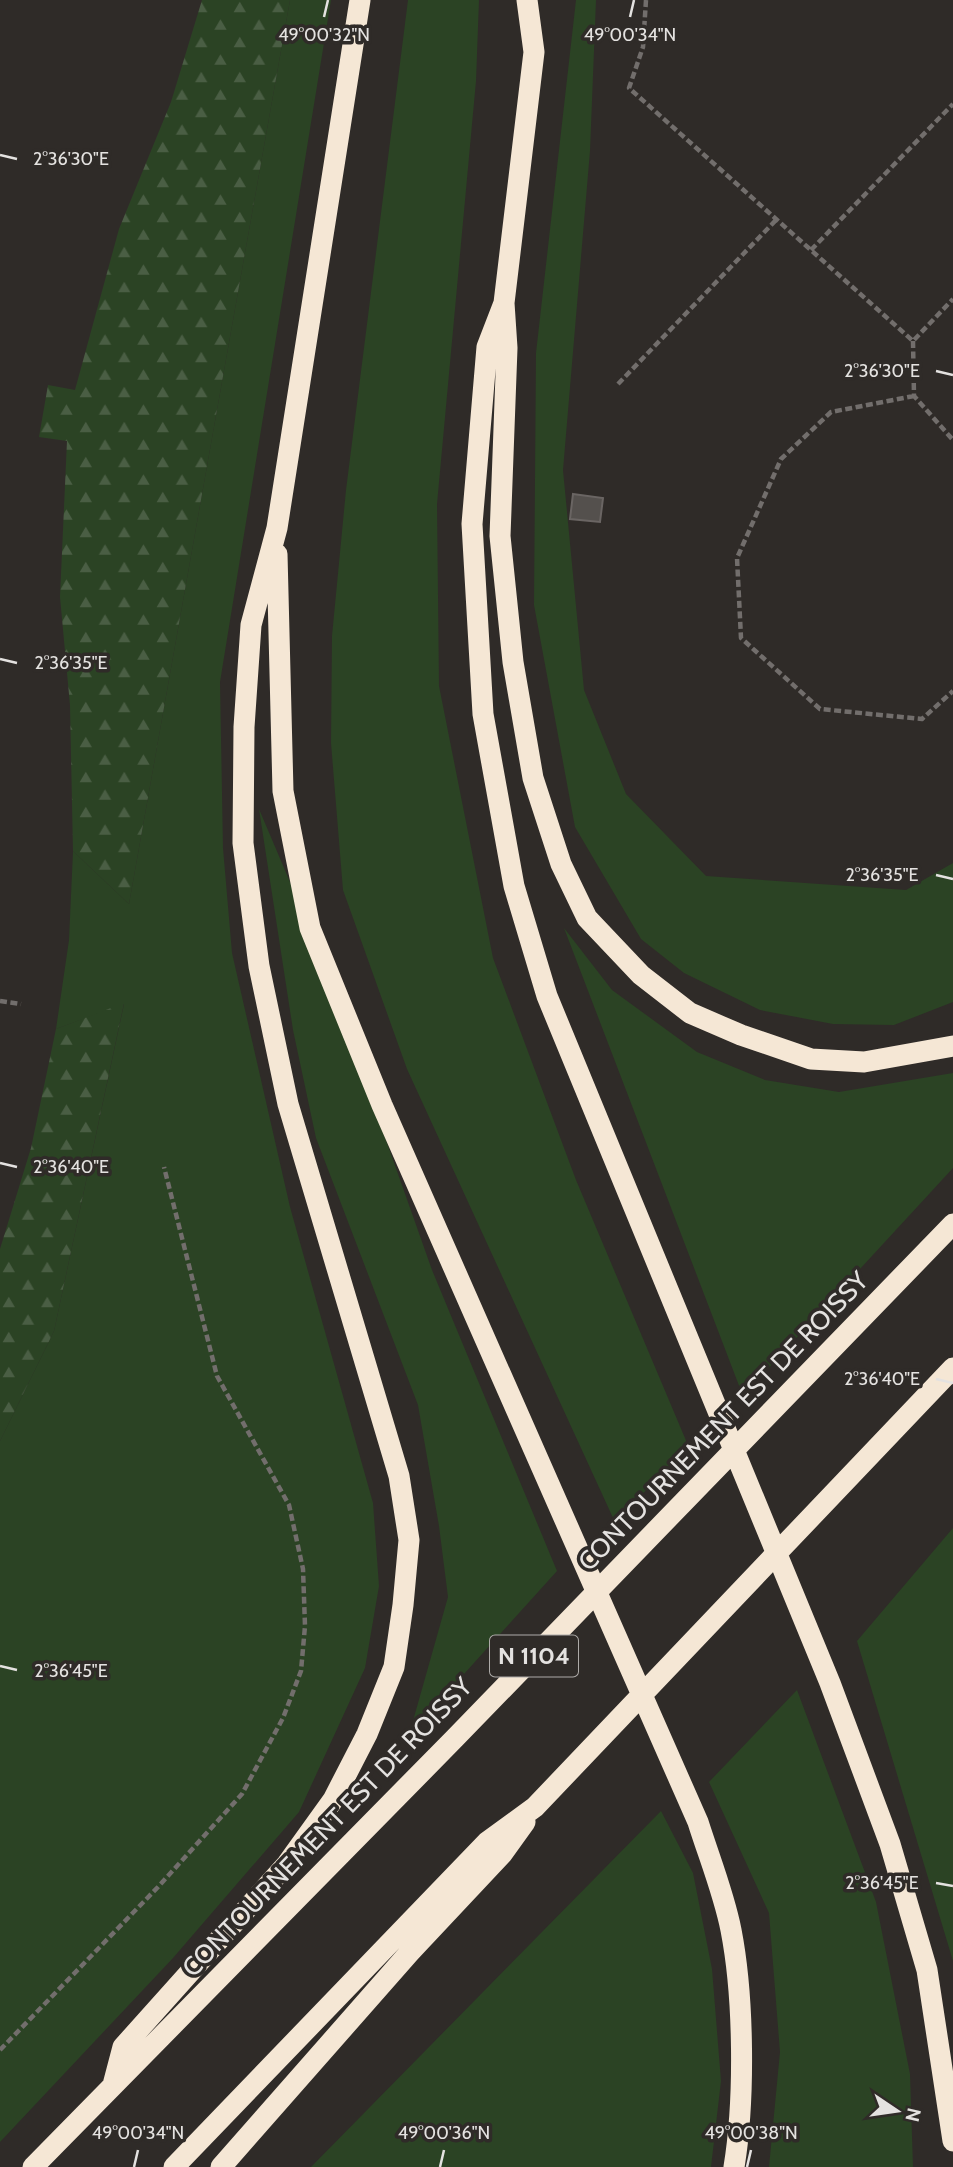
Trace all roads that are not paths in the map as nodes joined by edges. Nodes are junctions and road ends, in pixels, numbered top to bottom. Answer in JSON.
{"nodes":[{"id":1,"x":359,"y":0,"type":"edge"},
{"id":2,"x":527,"y":0,"type":"edge"},
{"id":3,"x":504,"y":303,"type":"junction"},
{"id":4,"x":277,"y":528,"type":"junction"},
{"id":5,"x":953,"y":1046,"type":"edge"},
{"id":6,"x":953,"y":1224,"type":"edge"},
{"id":7,"x":953,"y":1368,"type":"edge"},
{"id":8,"x":535,"y":1807,"type":"junction"},
{"id":9,"x":113,"y":2085,"type":"junction"},
{"id":10,"x":953,"y":2141,"type":"edge"},
{"id":11,"x":33,"y":2167,"type":"edge"},
{"id":12,"x":174,"y":2167,"type":"edge"},
{"id":13,"x":221,"y":2167,"type":"edge"},
{"id":14,"x":734,"y":2167,"type":"edge"}],
"edges":[{"from":1,"to":4,"type":"highway"},
{"from":2,"to":3,"type":"highway"},
{"from":3,"to":5,"type":"highway"},
{"from":3,"to":10,"type":"highway"},
{"from":4,"to":9,"type":"highway"},
{"from":4,"to":14,"type":"highway"},
{"from":6,"to":9,"type":"highway","name":"CONTOURNEMENT EST DE ROISSY","number":"N 1104"},
{"from":7,"to":8,"type":"highway"},
{"from":8,"to":12,"type":"highway"},
{"from":8,"to":13,"type":"highway"},
{"from":9,"to":11,"type":"highway","name":"CONTOURNEMENT EST DE ROISSY","number":"N 1104"}]}
